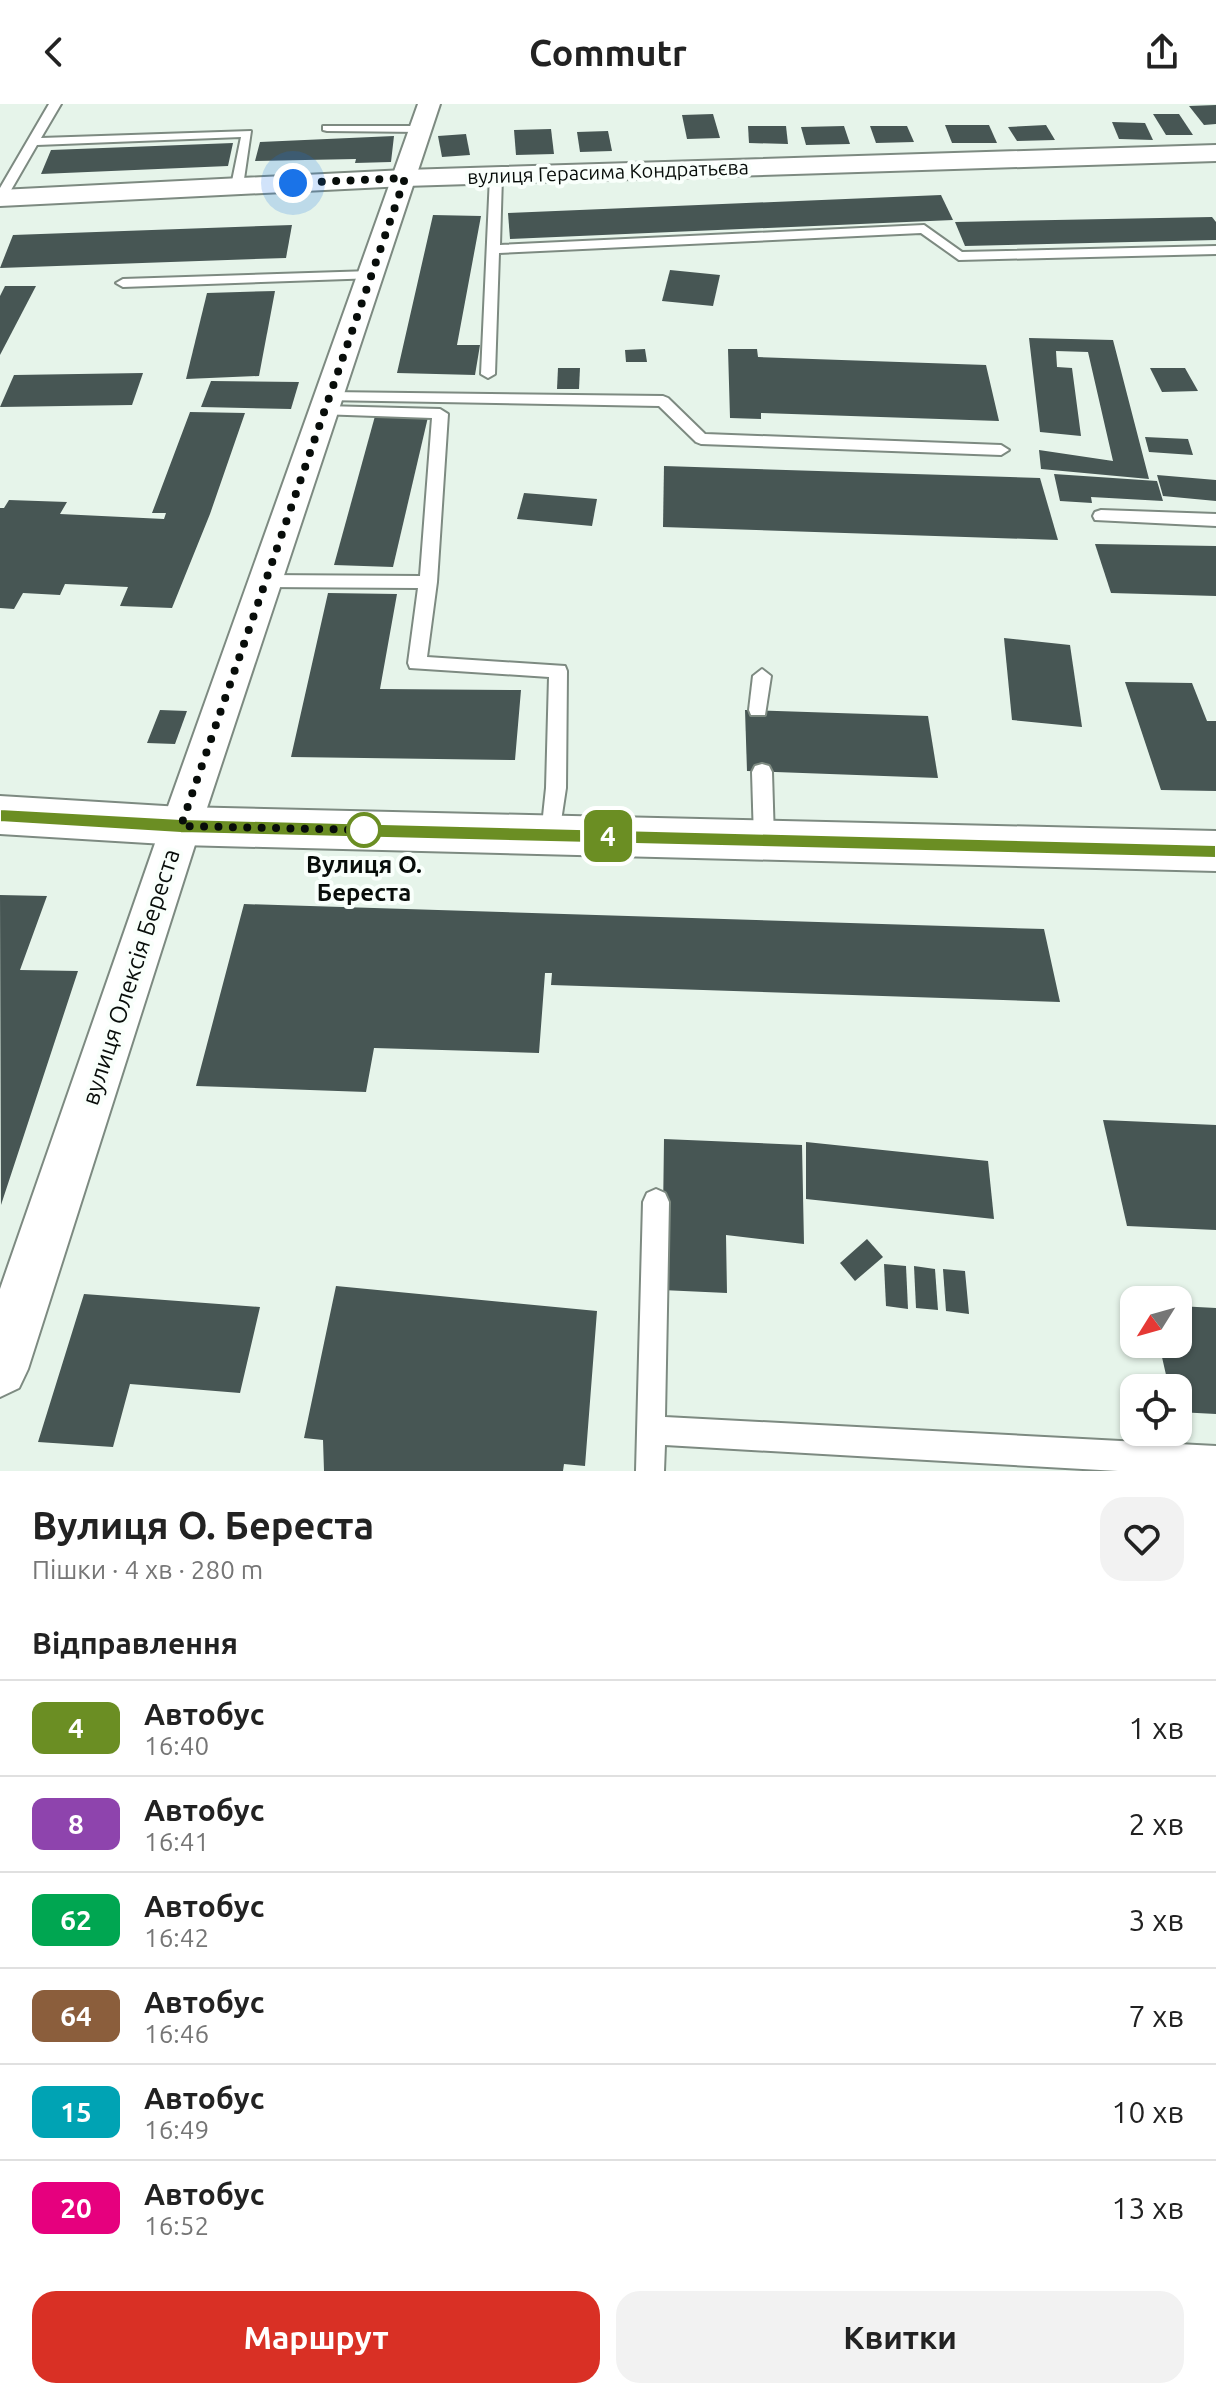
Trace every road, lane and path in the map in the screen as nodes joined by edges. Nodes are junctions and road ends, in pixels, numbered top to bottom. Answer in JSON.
{"nodes":[{"id":1,"x":55,"y":104,"type":"edge"},
{"id":2,"x":71,"y":104,"type":"edge"},
{"id":3,"x":429,"y":104,"type":"edge"},
{"id":4,"x":327,"y":128,"type":"dead end"},
{"id":5,"x":421,"y":129,"type":"junction"},
{"id":6,"x":33,"y":142,"type":"junction"},
{"id":7,"x":1214,"y":156,"type":"edge"},
{"id":8,"x":496,"y":176,"type":"junction"},
{"id":9,"x":405,"y":178,"type":"junction"},
{"id":10,"x":237,"y":186,"type":"junction"},
{"id":11,"x":0,"y":198,"type":"edge"},
{"id":12,"x":493,"y":249,"type":"junction"},
{"id":13,"x":1216,"y":250,"type":"edge"},
{"id":14,"x":371,"y":275,"type":"junction"},
{"id":15,"x":123,"y":283,"type":"dead end"},
{"id":16,"x":488,"y":374,"type":"dead end"},
{"id":17,"x":326,"y":404,"type":"junction"},
{"id":18,"x":1001,"y":450,"type":"dead end"},
{"id":19,"x":1101,"y":516,"type":"dead end"},
{"id":20,"x":1216,"y":520,"type":"edge"},
{"id":21,"x":265,"y":581,"type":"junction"},
{"id":22,"x":428,"y":582,"type":"junction"},
{"id":23,"x":762,"y":676,"type":"dead end"},
{"id":24,"x":758,"y":710,"type":"dead end"},
{"id":25,"x":762,"y":772,"type":"dead end"},
{"id":26,"x":0,"y":815,"type":"edge"},
{"id":27,"x":181,"y":826,"type":"junction"},
{"id":28,"x":551,"y":835,"type":"junction"},
{"id":29,"x":764,"y":840,"type":"junction"},
{"id":30,"x":1216,"y":851,"type":"edge"},
{"id":31,"x":656,"y":1202,"type":"dead end"},
{"id":32,"x":0,"y":1369,"type":"edge"},
{"id":33,"x":650,"y":1430,"type":"junction"},
{"id":34,"x":1216,"y":1460,"type":"edge"},
{"id":35,"x":1130,"y":1463,"type":"edge"},
{"id":36,"x":650,"y":1471,"type":"edge"}],
"edges":[{"from":1,"to":2,"type":"lane"},
{"from":1,"to":6,"type":"lane"},
{"from":3,"to":5,"type":"street","name":"вулиця Олексія Береста"},
{"from":4,"to":5,"type":"lane"},
{"from":5,"to":9,"type":"street","name":"вулиця Олексія Береста"},
{"from":6,"to":10,"type":"lane"},
{"from":6,"to":11,"type":"lane"},
{"from":7,"to":8,"type":"street","name":"вулиця Герасима Кондратьєва"},
{"from":8,"to":9,"type":"street","name":"вулиця Герасима Кондратьєва"},
{"from":8,"to":12,"type":"lane"},
{"from":9,"to":10,"type":"street","name":"вулиця Герасима Кондратьєва"},
{"from":9,"to":14,"type":"street","name":"вулиця Олексія Береста"},
{"from":10,"to":11,"type":"street","name":"вулиця Герасима Кондратьєва"},
{"from":12,"to":13,"type":"lane"},
{"from":12,"to":16,"type":"lane"},
{"from":14,"to":15,"type":"lane"},
{"from":14,"to":17,"type":"street","name":"вулиця Олексія Береста"},
{"from":17,"to":18,"type":"lane"},
{"from":17,"to":21,"type":"street","name":"вулиця Олексія Береста"},
{"from":17,"to":22,"type":"lane"},
{"from":19,"to":20,"type":"lane"},
{"from":21,"to":22,"type":"lane"},
{"from":21,"to":27,"type":"street","name":"вулиця Олексія Береста"},
{"from":22,"to":28,"type":"lane"},
{"from":23,"to":24,"type":"lane"},
{"from":25,"to":29,"type":"lane"},
{"from":26,"to":27,"type":"street"},
{"from":27,"to":28,"type":"street"},
{"from":27,"to":32,"type":"street","name":"вулиця Олексія Береста"},
{"from":28,"to":29,"type":"street"},
{"from":29,"to":30,"type":"street"},
{"from":31,"to":33,"type":"lane"},
{"from":33,"to":35,"type":"lane"},
{"from":33,"to":36,"type":"lane"},
{"from":34,"to":35,"type":"lane"}]}
